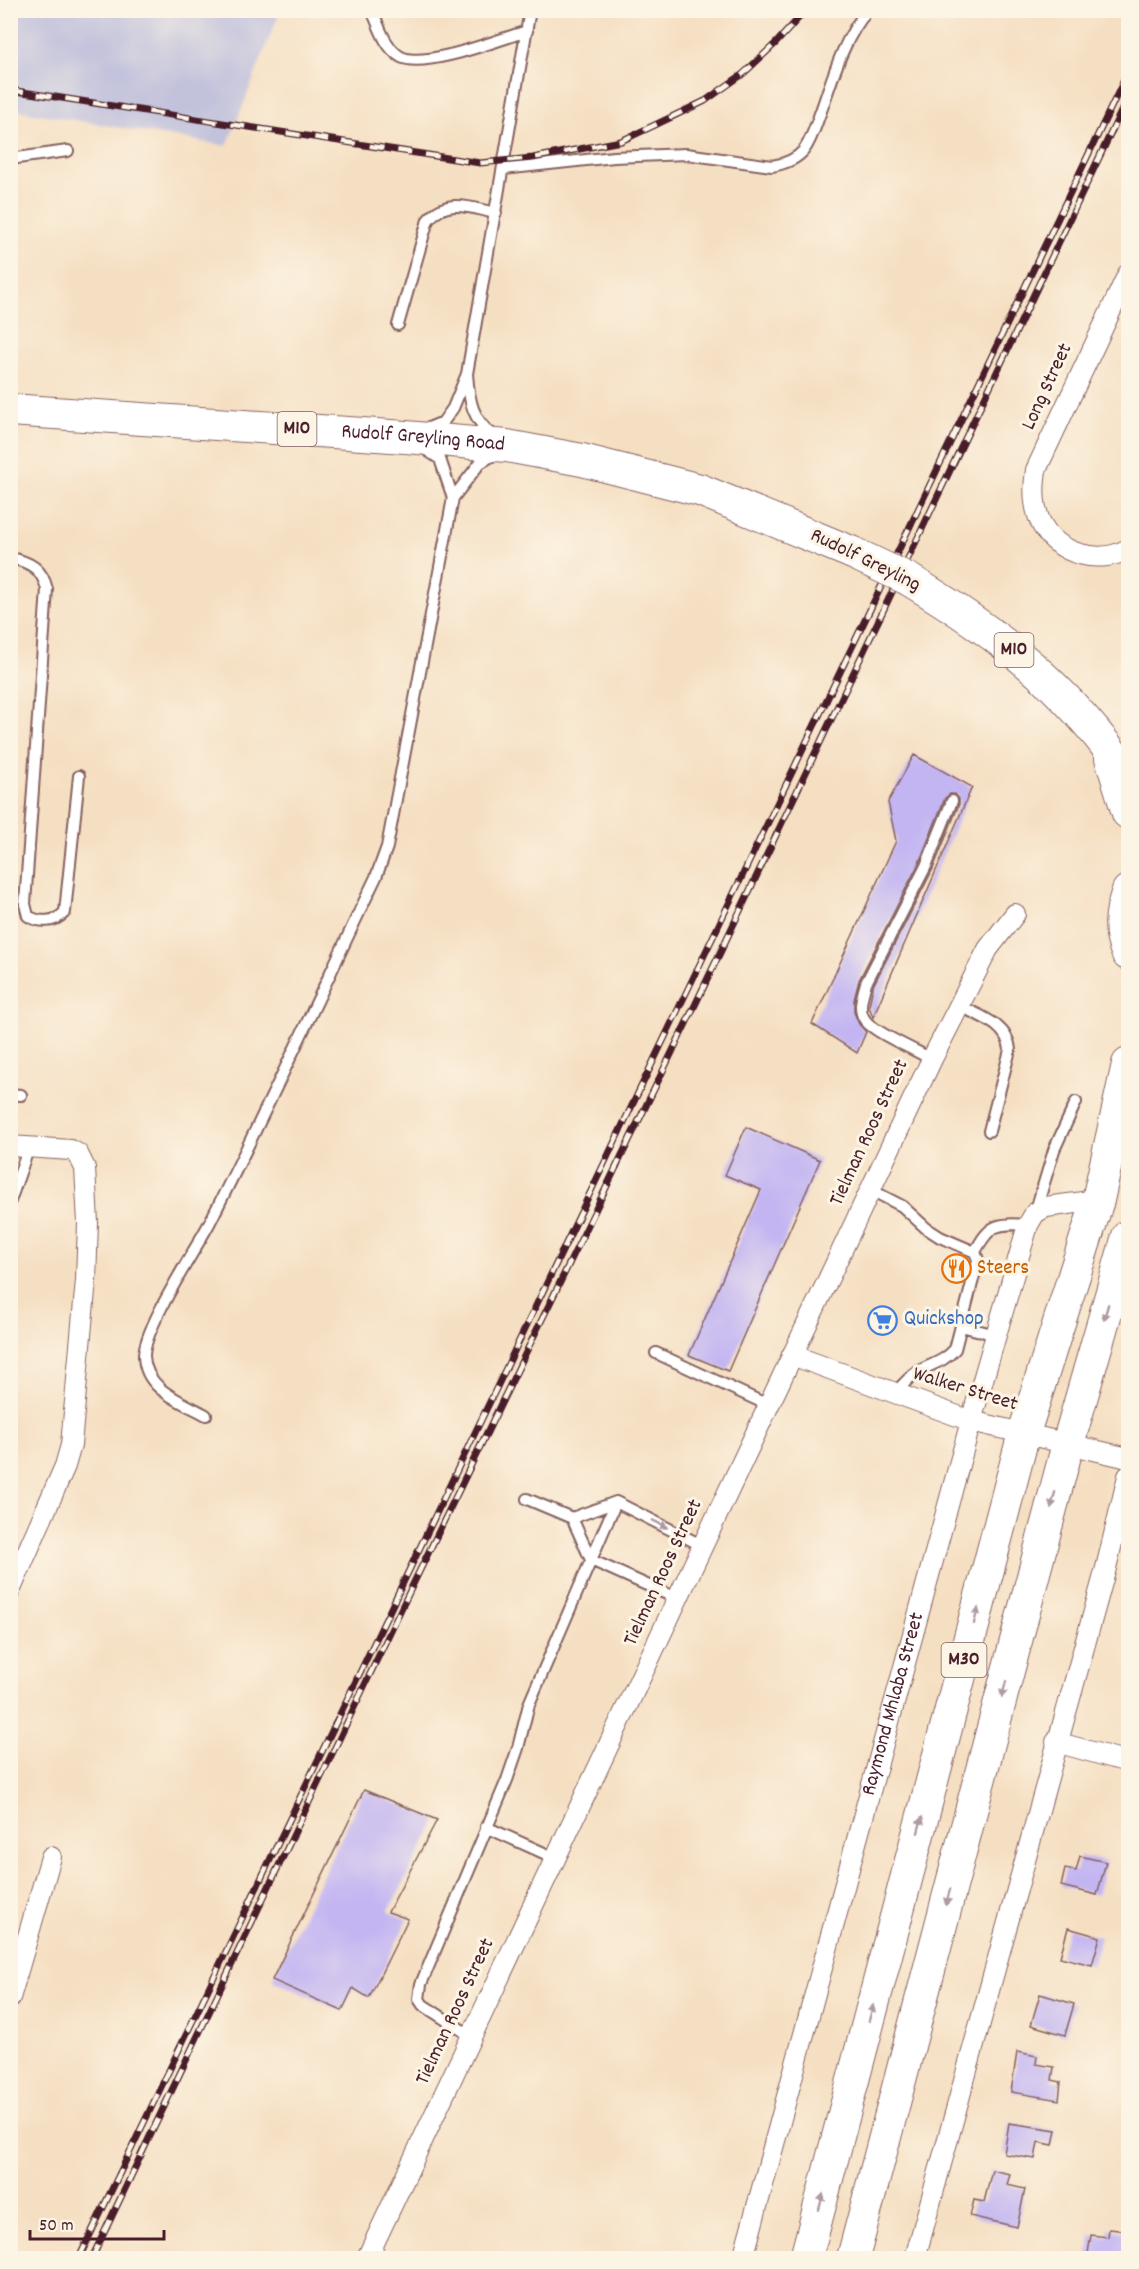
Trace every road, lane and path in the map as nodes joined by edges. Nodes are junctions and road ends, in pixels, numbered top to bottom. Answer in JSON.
{"nodes":[{"id":1,"x":372,"y":10,"type":"edge"},
{"id":2,"x":530,"y":10,"type":"edge"},
{"id":3,"x":868,"y":10,"type":"edge"},
{"id":4,"x":527,"y":31,"type":"junction"},
{"id":5,"x":68,"y":151,"type":"dead end"},
{"id":6,"x":10,"y":159,"type":"edge"},
{"id":7,"x":503,"y":169,"type":"junction"},
{"id":8,"x":496,"y":213,"type":"junction"},
{"id":9,"x":1128,"y":274,"type":"edge"},
{"id":10,"x":398,"y":325,"type":"dead end"},
{"id":11,"x":467,"y":374,"type":"junction"},
{"id":12,"x":10,"y":410,"type":"edge"},
{"id":13,"x":406,"y":437,"type":"junction"},
{"id":14,"x":507,"y":446,"type":"junction"},
{"id":15,"x":582,"y":460,"type":"joint"},
{"id":16,"x":453,"y":498,"type":"junction"},
{"id":17,"x":1128,"y":549,"type":"edge"},
{"id":18,"x":10,"y":558,"type":"edge"},
{"id":19,"x":1116,"y":745,"type":"edge"},
{"id":20,"x":79,"y":776,"type":"dead end"},
{"id":21,"x":1128,"y":776,"type":"edge"},
{"id":22,"x":952,"y":801,"type":"dead end"},
{"id":23,"x":1128,"y":813,"type":"edge"},
{"id":24,"x":1128,"y":891,"type":"edge"},
{"id":25,"x":1015,"y":914,"type":"dead end"},
{"id":26,"x":1128,"y":954,"type":"edge"},
{"id":27,"x":958,"y":1005,"type":"junction"},
{"id":28,"x":932,"y":1059,"type":"junction"},
{"id":29,"x":1128,"y":1064,"type":"edge"},
{"id":30,"x":1076,"y":1102,"type":"dead end"},
{"id":31,"x":989,"y":1131,"type":"dead end"},
{"id":32,"x":20,"y":1147,"type":"edge"},
{"id":33,"x":869,"y":1189,"type":"junction"},
{"id":34,"x":1098,"y":1200,"type":"junction"},
{"id":35,"x":10,"y":1201,"type":"edge"},
{"id":36,"x":1031,"y":1219,"type":"junction"},
{"id":37,"x":1128,"y":1236,"type":"edge"},
{"id":38,"x":975,"y":1252,"type":"junction"},
{"id":39,"x":961,"y":1326,"type":"junction"},
{"id":40,"x":996,"y":1335,"type":"junction"},
{"id":41,"x":656,"y":1353,"type":"dead end"},
{"id":42,"x":792,"y":1355,"type":"junction"},
{"id":43,"x":895,"y":1394,"type":"junction"},
{"id":44,"x":768,"y":1404,"type":"junction"},
{"id":45,"x":206,"y":1415,"type":"dead end"},
{"id":46,"x":971,"y":1421,"type":"junction"},
{"id":47,"x":1024,"y":1433,"type":"junction"},
{"id":48,"x":1068,"y":1444,"type":"junction"},
{"id":49,"x":1128,"y":1458,"type":"edge"},
{"id":50,"x":1128,"y":1476,"type":"edge"},
{"id":51,"x":527,"y":1499,"type":"dead end"},
{"id":52,"x":616,"y":1502,"type":"junction"},
{"id":53,"x":572,"y":1518,"type":"junction"},
{"id":54,"x":704,"y":1546,"type":"junction"},
{"id":55,"x":591,"y":1560,"type":"junction"},
{"id":56,"x":10,"y":1592,"type":"edge"},
{"id":57,"x":678,"y":1599,"type":"junction"},
{"id":58,"x":1056,"y":1742,"type":"junction"},
{"id":59,"x":1128,"y":1762,"type":"edge"},
{"id":60,"x":486,"y":1827,"type":"junction"},
{"id":61,"x":51,"y":1857,"type":"dead end"},
{"id":62,"x":555,"y":1858,"type":"junction"},
{"id":63,"x":10,"y":1998,"type":"edge"},
{"id":64,"x":471,"y":2036,"type":"junction"},
{"id":65,"x":368,"y":2259,"type":"edge"},
{"id":66,"x":743,"y":2259,"type":"edge"},
{"id":67,"x":806,"y":2259,"type":"edge"},
{"id":68,"x":853,"y":2259,"type":"edge"},
{"id":69,"x":915,"y":2259,"type":"edge"}],
"edges":[{"from":1,"to":4,"type":"lane"},
{"from":2,"to":4,"type":"lane"},
{"from":3,"to":7,"type":"lane"},
{"from":4,"to":7,"type":"lane"},
{"from":5,"to":6,"type":"lane"},
{"from":7,"to":8,"type":"lane"},
{"from":8,"to":10,"type":"lane"},
{"from":8,"to":11,"type":"lane"},
{"from":9,"to":17,"type":"street","name":"Long Street"},
{"from":11,"to":13,"type":"lane"},
{"from":11,"to":14,"type":"lane"},
{"from":12,"to":13,"type":"main road","name":"Rudolf Greyling Road","number":"M10"},
{"from":13,"to":14,"type":"main road","name":"Rudolf Greyling Road","number":"M10"},
{"from":13,"to":16,"type":"lane"},
{"from":14,"to":15,"type":"main road","name":"Rudolf Greyling Road","number":"M10"},
{"from":14,"to":16,"type":"lane"},
{"from":15,"to":19,"type":"main road","name":"Rudolf Greyling","number":"M10","bridge":true},
{"from":16,"to":45,"type":"lane"},
{"from":18,"to":20,"type":"lane"},
{"from":19,"to":21,"type":"main road","name":"Rudolf Greyling","number":"M10"},
{"from":19,"to":23,"type":"main road","name":"Rudolf Greyling","number":"M10"},
{"from":22,"to":28,"type":"lane"},
{"from":24,"to":26,"type":"main road"},
{"from":25,"to":27,"type":"street","name":"Tielman Roos Street"},
{"from":27,"to":28,"type":"street","name":"Tielman Roos Street"},
{"from":27,"to":31,"type":"lane"},
{"from":28,"to":33,"type":"street","name":"Tielman Roos Street"},
{"from":29,"to":34,"type":"main road","number":"M30"},
{"from":30,"to":36,"type":"lane"},
{"from":32,"to":35,"type":"lane"},
{"from":32,"to":56,"type":"street"},
{"from":33,"to":38,"type":"lane"},
{"from":33,"to":42,"type":"street","name":"Tielman Roos Street"},
{"from":34,"to":36,"type":"street"},
{"from":34,"to":47,"type":"main road","number":"M30"},
{"from":36,"to":38,"type":"lane"},
{"from":36,"to":40,"type":"street","name":"Raymond Mhlaba Street"},
{"from":37,"to":48,"type":"main road","number":"M30","one_way":true},
{"from":38,"to":39,"type":"lane"},
{"from":39,"to":40,"type":"lane"},
{"from":39,"to":43,"type":"lane"},
{"from":40,"to":46,"type":"street","name":"Raymond Mhlaba Street"},
{"from":41,"to":44,"type":"lane"},
{"from":42,"to":43,"type":"street","name":"Walker Street"},
{"from":42,"to":44,"type":"street","name":"Tielman Roos Street"},
{"from":43,"to":46,"type":"street","name":"Walker Street"},
{"from":44,"to":54,"type":"street","name":"Tielman Roos Street"},
{"from":46,"to":47,"type":"street","name":"Walker Street"},
{"from":46,"to":66,"type":"street","name":"Raymond Mhlaba Street"},
{"from":47,"to":48,"type":"street","name":"Walker Street"},
{"from":67,"to":47,"type":"main road","number":"M30","one_way":true},
{"from":48,"to":49,"type":"street","name":"Walker Street"},
{"from":48,"to":68,"type":"main road","number":"M30","one_way":true},
{"from":50,"to":58,"type":"street"},
{"from":51,"to":53,"type":"lane"},
{"from":52,"to":53,"type":"lane"},
{"from":52,"to":54,"type":"lane","one_way":true},
{"from":52,"to":55,"type":"lane"},
{"from":53,"to":55,"type":"lane"},
{"from":54,"to":57,"type":"street","name":"Tielman Roos Street"},
{"from":55,"to":57,"type":"lane"},
{"from":55,"to":60,"type":"lane"},
{"from":57,"to":62,"type":"street","name":"Tielman Roos Street"},
{"from":58,"to":59,"type":"street"},
{"from":58,"to":69,"type":"street"},
{"from":60,"to":62,"type":"lane"},
{"from":60,"to":64,"type":"lane"},
{"from":61,"to":63,"type":"street"},
{"from":62,"to":64,"type":"street","name":"Tielman Roos Street"},
{"from":64,"to":65,"type":"street","name":"Tielman Roos Street"}]}
